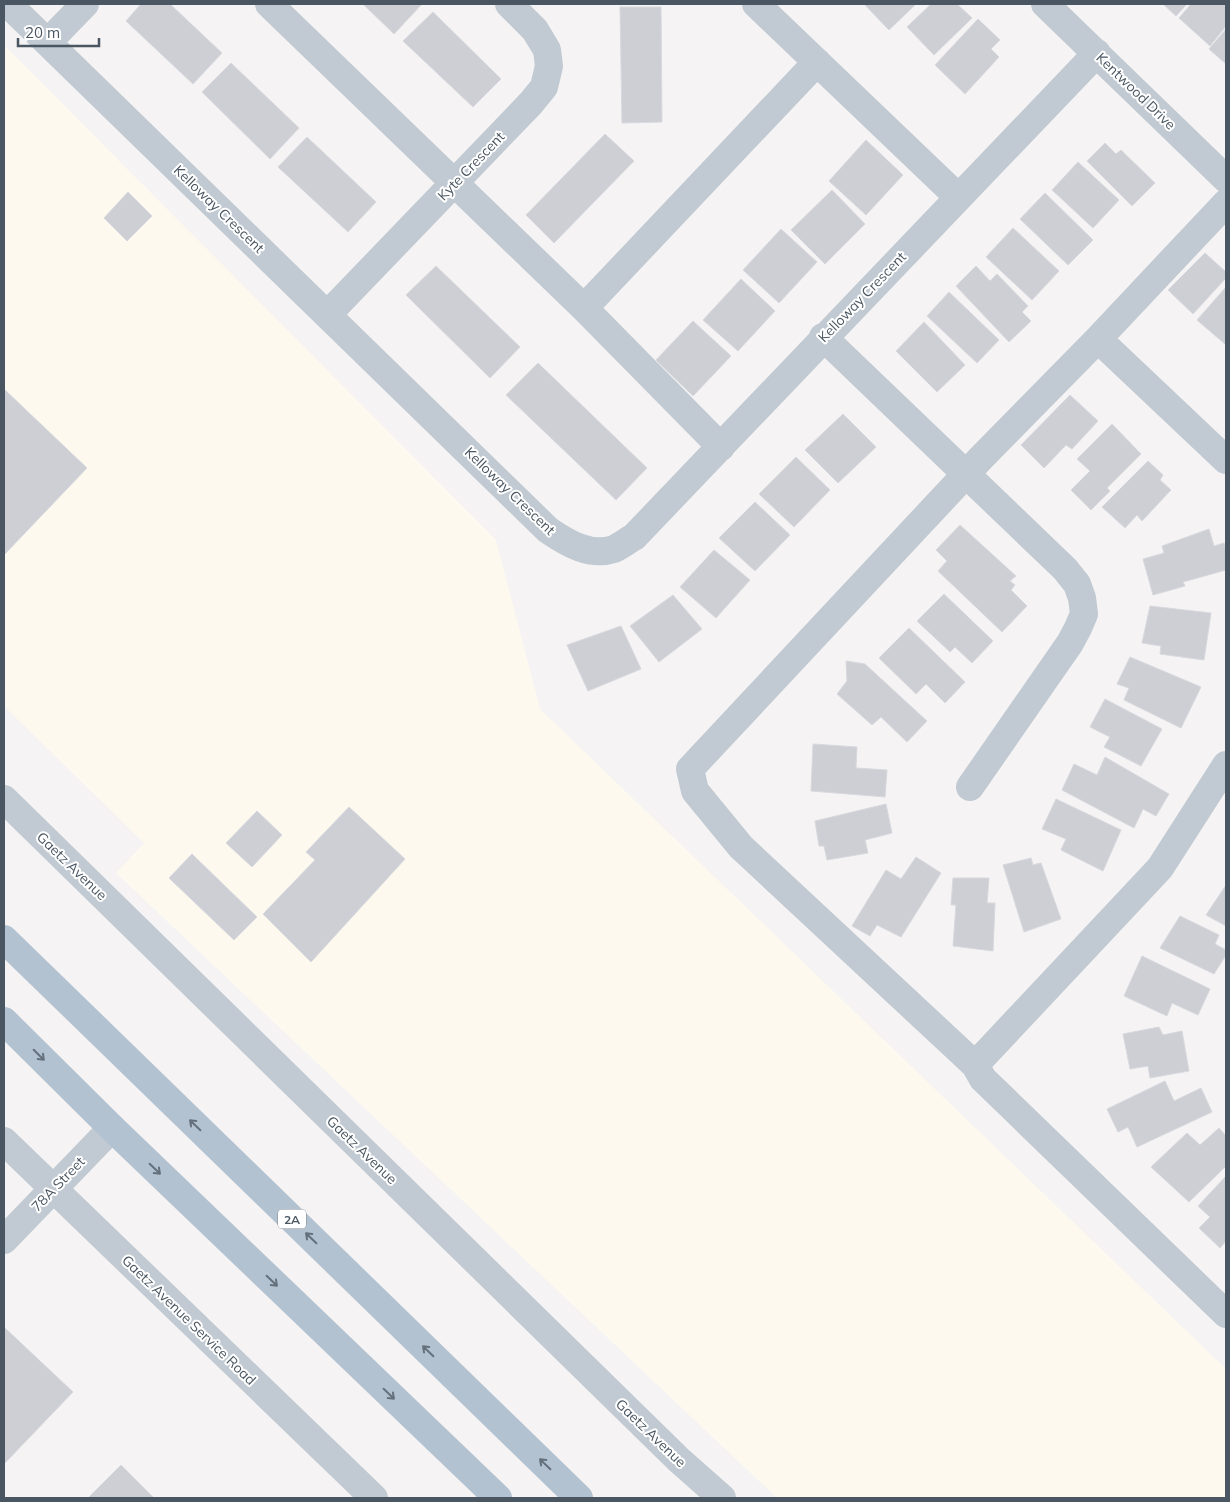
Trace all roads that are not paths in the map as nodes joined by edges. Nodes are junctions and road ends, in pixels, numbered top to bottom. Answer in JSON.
{"nodes":[{"id":1,"x":8,"y":4,"type":"edge"},
{"id":2,"x":85,"y":4,"type":"edge"},
{"id":3,"x":269,"y":4,"type":"edge"},
{"id":4,"x":509,"y":4,"type":"edge"},
{"id":5,"x":756,"y":4,"type":"edge"},
{"id":6,"x":1045,"y":4,"type":"edge"},
{"id":7,"x":48,"y":42,"type":"junction"},
{"id":8,"x":1097,"y":53,"type":"junction"},
{"id":9,"x":817,"y":62,"type":"junction"},
{"id":10,"x":1226,"y":178,"type":"edge"},
{"id":11,"x":454,"y":184,"type":"junction"},
{"id":12,"x":958,"y":197,"type":"junction"},
{"id":13,"x":1226,"y":203,"type":"edge"},
{"id":14,"x":584,"y":308,"type":"junction"},
{"id":15,"x":328,"y":314,"type":"junction"},
{"id":16,"x":824,"y":337,"type":"junction"},
{"id":17,"x":1098,"y":339,"type":"junction"},
{"id":18,"x":720,"y":447,"type":"junction"},
{"id":19,"x":1226,"y":460,"type":"edge"},
{"id":20,"x":966,"y":475,"type":"junction"},
{"id":21,"x":1226,"y":765,"type":"edge"},
{"id":22,"x":970,"y":787,"type":"dead end"},
{"id":23,"x":4,"y":799,"type":"edge"},
{"id":24,"x":4,"y":939,"type":"edge"},
{"id":25,"x":4,"y":1021,"type":"edge"},
{"id":26,"x":975,"y":1065,"type":"junction"},
{"id":27,"x":112,"y":1128,"type":"junction"},
{"id":28,"x":4,"y":1141,"type":"edge"},
{"id":29,"x":53,"y":1189,"type":"junction"},
{"id":30,"x":4,"y":1240,"type":"edge"},
{"id":31,"x":1226,"y":1314,"type":"edge"},
{"id":32,"x":374,"y":1498,"type":"edge"},
{"id":33,"x":498,"y":1498,"type":"edge"},
{"id":34,"x":580,"y":1498,"type":"edge"},
{"id":35,"x":722,"y":1498,"type":"edge"}],
"edges":[{"from":1,"to":7,"type":"street","name":"Kelloway Crescent"},
{"from":2,"to":7,"type":"street"},
{"from":3,"to":11,"type":"street"},
{"from":4,"to":11,"type":"street","name":"Kyte Crescent"},
{"from":5,"to":9,"type":"street"},
{"from":6,"to":8,"type":"street","name":"Kentwood Drive"},
{"from":7,"to":15,"type":"street","name":"Kelloway Crescent"},
{"from":8,"to":10,"type":"street","name":"Kentwood Drive"},
{"from":8,"to":12,"type":"street","name":"Kelloway Crescent"},
{"from":9,"to":12,"type":"street"},
{"from":9,"to":14,"type":"street"},
{"from":11,"to":14,"type":"street"},
{"from":11,"to":15,"type":"street","name":"Kyte Crescent"},
{"from":12,"to":16,"type":"street","name":"Kelloway Crescent"},
{"from":13,"to":17,"type":"street"},
{"from":14,"to":18,"type":"street"},
{"from":15,"to":18,"type":"street","name":"Kelloway Crescent"},
{"from":16,"to":18,"type":"street","name":"Kelloway Crescent"},
{"from":16,"to":20,"type":"street"},
{"from":17,"to":19,"type":"street"},
{"from":17,"to":20,"type":"street"},
{"from":20,"to":22,"type":"street"},
{"from":20,"to":26,"type":"street"},
{"from":21,"to":26,"type":"street"},
{"from":23,"to":35,"type":"street","name":"Gaetz Avenue"},
{"from":34,"to":24,"type":"main road","number":"2A","one_way":true},
{"from":25,"to":27,"type":"main road","one_way":true},
{"from":26,"to":31,"type":"street"},
{"from":27,"to":29,"type":"street","name":"78A Street"},
{"from":27,"to":33,"type":"main road","one_way":true},
{"from":28,"to":29,"type":"street","name":"Gaetz Avenue Service Road"},
{"from":29,"to":30,"type":"street","name":"78A Street"},
{"from":29,"to":32,"type":"street","name":"Gaetz Avenue Service Road"}]}
